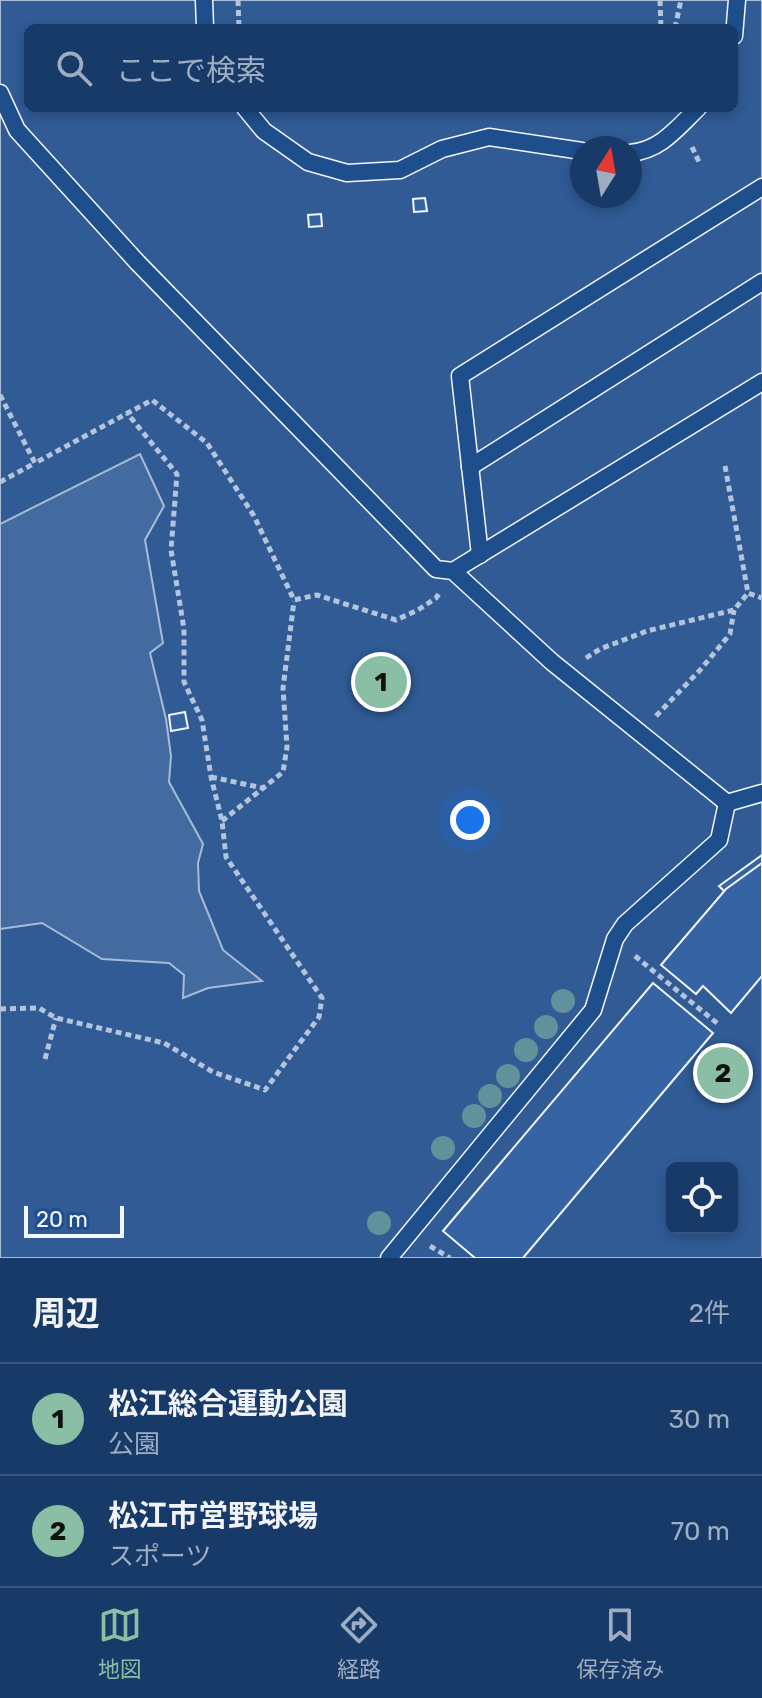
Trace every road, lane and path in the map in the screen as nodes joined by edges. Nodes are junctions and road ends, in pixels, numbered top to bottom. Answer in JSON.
{"nodes":[{"id":1,"x":204,"y":0,"type":"edge"},
{"id":2,"x":238,"y":0,"type":"edge"},
{"id":3,"x":660,"y":0,"type":"edge"},
{"id":4,"x":681,"y":0,"type":"edge"},
{"id":5,"x":737,"y":0,"type":"edge"},
{"id":6,"x":205,"y":24,"type":"edge"},
{"id":7,"x":239,"y":24,"type":"edge"},
{"id":8,"x":661,"y":24,"type":"edge"},
{"id":9,"x":676,"y":24,"type":"edge"},
{"id":10,"x":735,"y":24,"type":"edge"},
{"id":11,"x":0,"y":93,"type":"edge"},
{"id":12,"x":248,"y":112,"type":"edge"},
{"id":13,"x":694,"y":112,"type":"edge"},
{"id":14,"x":570,"y":149,"type":"edge"},
{"id":15,"x":642,"y":152,"type":"edge"},
{"id":16,"x":762,"y":187,"type":"edge"},
{"id":17,"x":762,"y":282,"type":"edge"},
{"id":18,"x":762,"y":382,"type":"edge"},
{"id":19,"x":0,"y":395,"type":"edge"},
{"id":20,"x":127,"y":413,"type":"junction"},
{"id":21,"x":35,"y":463,"type":"junction"},
{"id":22,"x":725,"y":466,"type":"dead end"},
{"id":23,"x":470,"y":467,"type":"junction"},
{"id":24,"x":0,"y":482,"type":"edge"},
{"id":25,"x":480,"y":555,"type":"junction"},
{"id":26,"x":453,"y":571,"type":"junction"},
{"id":27,"x":748,"y":593,"type":"junction"},
{"id":28,"x":762,"y":598,"type":"edge"},
{"id":29,"x":294,"y":600,"type":"junction"},
{"id":30,"x":734,"y":610,"type":"junction"},
{"id":31,"x":565,"y":673,"type":"junction"},
{"id":32,"x":640,"y":734,"type":"junction"},
{"id":33,"x":211,"y":777,"type":"junction"},
{"id":34,"x":263,"y":788,"type":"junction"},
{"id":35,"x":762,"y":793,"type":"edge"},
{"id":36,"x":727,"y":803,"type":"junction"},
{"id":37,"x":222,"y":821,"type":"junction"},
{"id":38,"x":615,"y":939,"type":"junction"},
{"id":39,"x":0,"y":1009,"type":"edge"},
{"id":40,"x":56,"y":1018,"type":"junction"},
{"id":41,"x":718,"y":1024,"type":"dead end"},
{"id":42,"x":45,"y":1059,"type":"dead end"},
{"id":43,"x":389,"y":1258,"type":"edge"}],
"edges":[{"from":1,"to":6,"type":"lane"},
{"from":2,"to":7,"type":"path"},
{"from":3,"to":8,"type":"path"},
{"from":4,"to":9,"type":"path"},
{"from":5,"to":10,"type":"lane"},
{"from":11,"to":26,"type":"lane"},
{"from":12,"to":14,"type":"lane"},
{"from":13,"to":15,"type":"lane"},
{"from":16,"to":23,"type":"lane"},
{"from":17,"to":23,"type":"lane"},
{"from":18,"to":25,"type":"lane"},
{"from":19,"to":21,"type":"path"},
{"from":20,"to":21,"type":"path"},
{"from":20,"to":29,"type":"path"},
{"from":20,"to":33,"type":"path"},
{"from":21,"to":24,"type":"path"},
{"from":22,"to":27,"type":"path"},
{"from":23,"to":25,"type":"lane"},
{"from":25,"to":26,"type":"lane"},
{"from":26,"to":29,"type":"path"},
{"from":26,"to":31,"type":"lane"},
{"from":27,"to":28,"type":"path"},
{"from":27,"to":30,"type":"path"},
{"from":29,"to":34,"type":"path"},
{"from":30,"to":31,"type":"path"},
{"from":30,"to":32,"type":"path"},
{"from":31,"to":32,"type":"lane"},
{"from":32,"to":36,"type":"lane"},
{"from":33,"to":34,"type":"path"},
{"from":33,"to":37,"type":"path"},
{"from":34,"to":37,"type":"path"},
{"from":35,"to":36,"type":"lane"},
{"from":36,"to":38,"type":"lane"},
{"from":37,"to":40,"type":"path"},
{"from":38,"to":41,"type":"path"},
{"from":38,"to":43,"type":"lane"},
{"from":39,"to":40,"type":"path"},
{"from":40,"to":42,"type":"path"}]}
